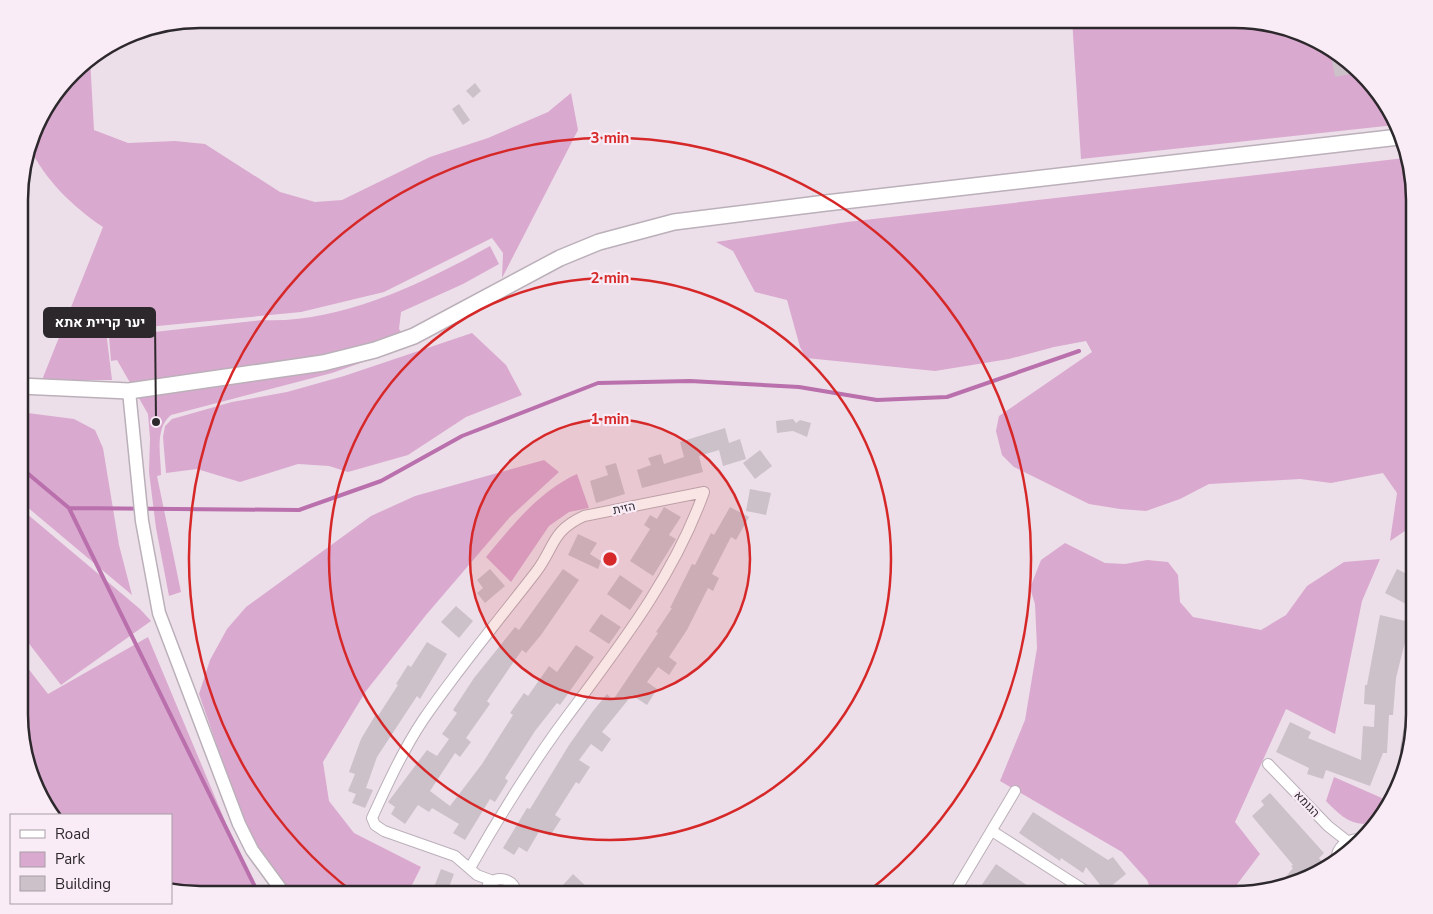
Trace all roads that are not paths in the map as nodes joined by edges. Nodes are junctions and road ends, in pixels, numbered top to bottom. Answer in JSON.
{"nodes":[{"id":1,"x":1393,"y":138,"type":"edge"},
{"id":2,"x":28,"y":386,"type":"edge"},
{"id":3,"x":129,"y":391,"type":"junction"},
{"id":4,"x":1268,"y":764,"type":"dead end"},
{"id":5,"x":1015,"y":791,"type":"dead end"},
{"id":6,"x":992,"y":831,"type":"junction"},
{"id":7,"x":1347,"y":841,"type":"joint"},
{"id":8,"x":1338,"y":851,"type":"edge"},
{"id":9,"x":470,"y":868,"type":"junction"},
{"id":10,"x":493,"y":880,"type":"junction"},
{"id":11,"x":278,"y":886,"type":"edge"},
{"id":12,"x":487,"y":886,"type":"edge"},
{"id":13,"x":513,"y":886,"type":"edge"},
{"id":14,"x":958,"y":886,"type":"edge"},
{"id":15,"x":1078,"y":886,"type":"edge"}],
"edges":[{"from":1,"to":3,"type":"main road"},
{"from":2,"to":3,"type":"main road"},
{"from":3,"to":11,"type":"street"},
{"from":4,"to":7,"type":"street","name":"הגומא"},
{"from":5,"to":6,"type":"street"},
{"from":6,"to":14,"type":"street"},
{"from":6,"to":15,"type":"street"},
{"from":7,"to":8,"type":"street"},
{"from":9,"to":9,"type":"street","name":"הזית"},
{"from":9,"to":10,"type":"street","name":"הזית"},
{"from":10,"to":12,"type":"street"},
{"from":10,"to":13,"type":"street","name":"הזית"}]}
